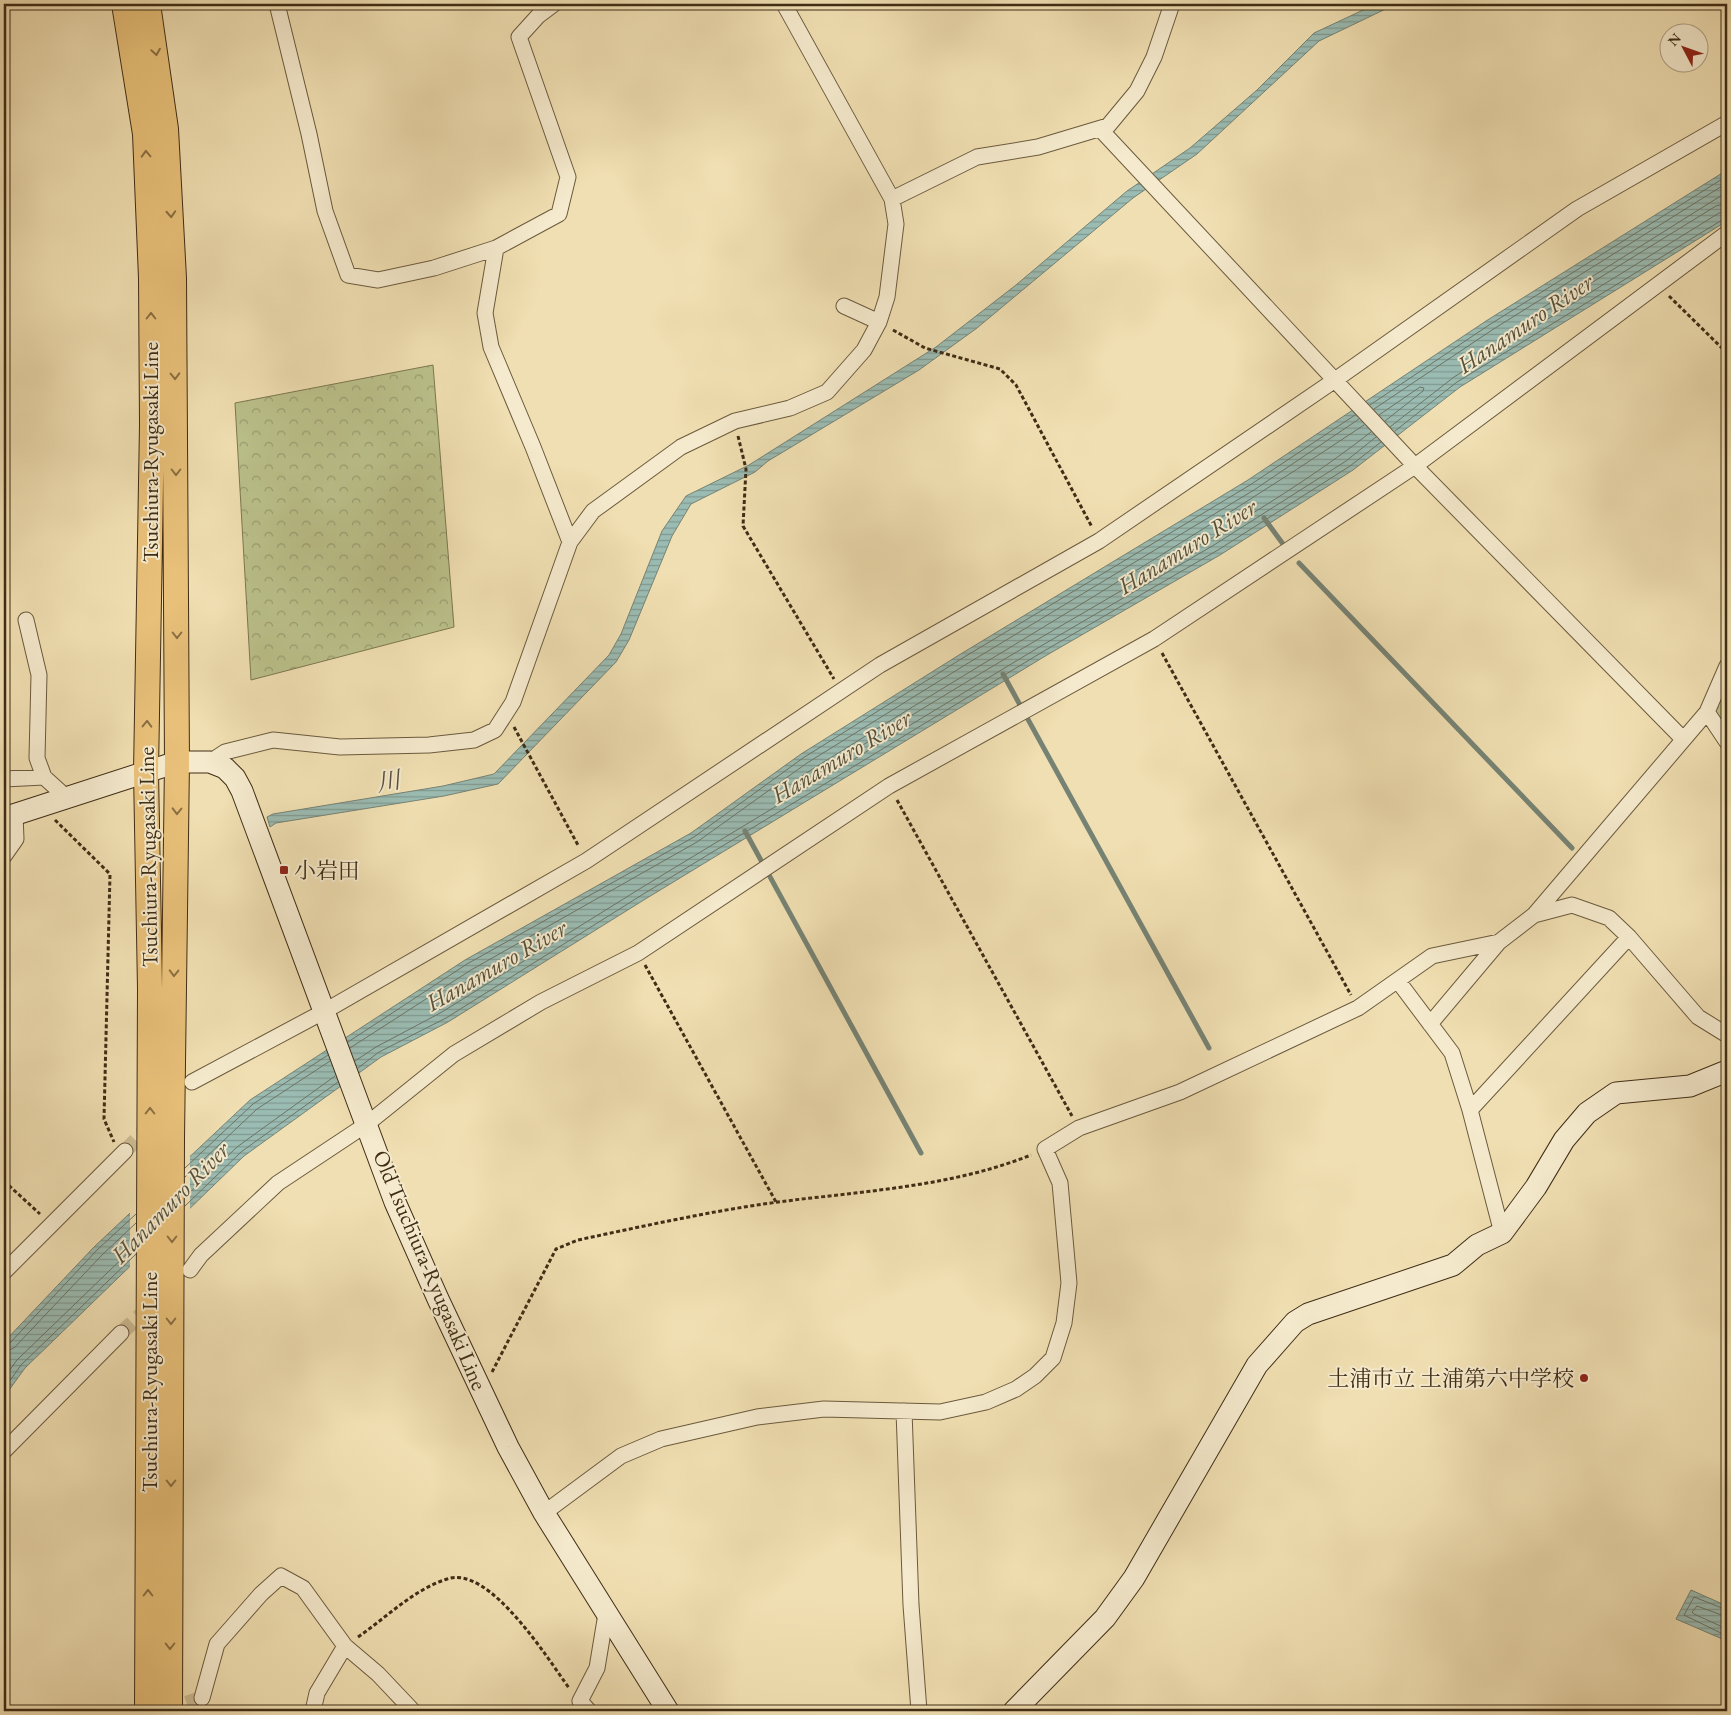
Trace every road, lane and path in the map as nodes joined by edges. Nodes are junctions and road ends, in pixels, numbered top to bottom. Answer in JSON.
{"nodes":[{"id":1,"x":124,"y":4,"type":"edge"},
{"id":2,"x":148,"y":4,"type":"edge"},
{"id":3,"x":276,"y":4,"type":"edge"},
{"id":4,"x":554,"y":4,"type":"edge"},
{"id":5,"x":784,"y":4,"type":"edge"},
{"id":6,"x":1172,"y":4,"type":"edge"},
{"id":7,"x":1727,"y":123,"type":"edge"},
{"id":8,"x":1101,"y":130,"type":"junction"},
{"id":9,"x":892,"y":199,"type":"junction"},
{"id":10,"x":1727,"y":233,"type":"edge"},
{"id":11,"x":496,"y":248,"type":"junction"},
{"id":12,"x":1658,"y":285,"type":"junction"},
{"id":13,"x":844,"y":306,"type":"dead end"},
{"id":14,"x":879,"y":322,"type":"junction"},
{"id":15,"x":1727,"y":353,"type":"edge"},
{"id":16,"x":1334,"y":380,"type":"junction"},
{"id":17,"x":735,"y":422,"type":"junction"},
{"id":18,"x":1414,"y":466,"type":"junction"},
{"id":19,"x":1099,"y":541,"type":"junction"},
{"id":20,"x":570,"y":542,"type":"junction"},
{"id":21,"x":26,"y":620,"type":"dead end"},
{"id":22,"x":1154,"y":639,"type":"junction"},
{"id":23,"x":1727,"y":666,"type":"edge"},
{"id":24,"x":841,"y":690,"type":"junction"},
{"id":25,"x":506,"y":712,"type":"junction"},
{"id":26,"x":1707,"y":712,"type":"junction"},
{"id":27,"x":1683,"y":738,"type":"junction"},
{"id":28,"x":1727,"y":742,"type":"edge"},
{"id":29,"x":177,"y":762,"type":"junction"},
{"id":30,"x":210,"y":762,"type":"junction"},
{"id":31,"x":146,"y":772,"type":"junction"},
{"id":32,"x":44,"y":777,"type":"junction"},
{"id":33,"x":4,"y":779,"type":"edge"},
{"id":34,"x":889,"y":786,"type":"junction"},
{"id":35,"x":66,"y":797,"type":"junction"},
{"id":36,"x":41,"y":805,"type":"junction"},
{"id":37,"x":10,"y":816,"type":"edge"},
{"id":38,"x":4,"y":856,"type":"edge"},
{"id":39,"x":586,"y":861,"type":"junction"},
{"id":40,"x":1534,"y":915,"type":"junction"},
{"id":41,"x":1629,"y":938,"type":"junction"},
{"id":42,"x":1499,"y":942,"type":"junction"},
{"id":43,"x":638,"y":953,"type":"junction"},
{"id":44,"x":1398,"y":981,"type":"junction"},
{"id":45,"x":1358,"y":1008,"type":"junction"},
{"id":46,"x":327,"y":1016,"type":"junction"},
{"id":47,"x":1430,"y":1024,"type":"junction"},
{"id":48,"x":1727,"y":1035,"type":"edge"},
{"id":49,"x":1727,"y":1071,"type":"edge"},
{"id":50,"x":192,"y":1082,"type":"dead end"},
{"id":51,"x":1470,"y":1110,"type":"junction"},
{"id":52,"x":365,"y":1118,"type":"junction"},
{"id":53,"x":1079,"y":1128,"type":"junction"},
{"id":54,"x":1045,"y":1149,"type":"junction"},
{"id":55,"x":123,"y":1154,"type":"joint"},
{"id":56,"x":4,"y":1181,"type":"edge"},
{"id":57,"x":776,"y":1202,"type":"junction"},
{"id":58,"x":52,"y":1224,"type":"junction"},
{"id":59,"x":1502,"y":1233,"type":"junction"},
{"id":60,"x":181,"y":1271,"type":"junction"},
{"id":61,"x":4,"y":1272,"type":"edge"},
{"id":62,"x":121,"y":1333,"type":"tunnel mouth"},
{"id":63,"x":480,"y":1388,"type":"junction"},
{"id":64,"x":904,"y":1411,"type":"junction"},
{"id":65,"x":4,"y":1451,"type":"edge"},
{"id":66,"x":544,"y":1513,"type":"junction"},
{"id":67,"x":606,"y":1614,"type":"junction"},
{"id":68,"x":345,"y":1646,"type":"junction"},
{"id":69,"x":202,"y":1698,"type":"dead end"},
{"id":70,"x":584,"y":1706,"type":"edge"},
{"id":71,"x":147,"y":1711,"type":"edge"},
{"id":72,"x":170,"y":1711,"type":"edge"},
{"id":73,"x":313,"y":1711,"type":"edge"},
{"id":74,"x":412,"y":1711,"type":"edge"},
{"id":75,"x":668,"y":1711,"type":"edge"},
{"id":76,"x":919,"y":1711,"type":"edge"},
{"id":77,"x":1014,"y":1711,"type":"edge"}],
"edges":[{"from":31,"to":1,"type":"main road","name":"Tsuchiura-Ryugasaki Line","one_way":true},
{"from":2,"to":29,"type":"main road","name":"Tsuchiura-Ryugasaki Line","one_way":true},
{"from":3,"to":11,"type":"street"},
{"from":4,"to":11,"type":"street"},
{"from":5,"to":9,"type":"street"},
{"from":6,"to":8,"type":"street"},
{"from":7,"to":16,"type":"street"},
{"from":8,"to":9,"type":"street"},
{"from":8,"to":16,"type":"street"},
{"from":9,"to":14,"type":"street"},
{"from":10,"to":12,"type":"street"},
{"from":11,"to":20,"type":"street"},
{"from":12,"to":15,"type":"path"},
{"from":12,"to":18,"type":"street"},
{"from":13,"to":14,"type":"street"},
{"from":14,"to":17,"type":"street"},
{"from":14,"to":19,"type":"path"},
{"from":16,"to":18,"type":"street"},
{"from":16,"to":19,"type":"street"},
{"from":17,"to":20,"type":"street"},
{"from":17,"to":24,"type":"path"},
{"from":18,"to":22,"type":"street"},
{"from":18,"to":27,"type":"street"},
{"from":19,"to":24,"type":"street"},
{"from":20,"to":25,"type":"street"},
{"from":21,"to":32,"type":"street"},
{"from":22,"to":34,"type":"street"},
{"from":22,"to":45,"type":"path"},
{"from":23,"to":26,"type":"street"},
{"from":24,"to":39,"type":"street"},
{"from":25,"to":30,"type":"street"},
{"from":25,"to":39,"type":"path"},
{"from":26,"to":27,"type":"street"},
{"from":26,"to":28,"type":"street"},
{"from":27,"to":40,"type":"street"},
{"from":29,"to":30,"type":"street","name":"Old Tsuchiura-Ryugasaki Line"},
{"from":29,"to":31,"type":"street","name":"Old Tsuchiura-Ryugasaki Line"},
{"from":29,"to":60,"type":"main road","name":"Tsuchiura-Ryugasaki Line","one_way":true},
{"from":30,"to":46,"type":"street","name":"Old Tsuchiura-Ryugasaki Line"},
{"from":31,"to":35,"type":"street","name":"Old Tsuchiura-Ryugasaki Line"},
{"from":71,"to":31,"type":"main road","name":"Tsuchiura-Ryugasaki Line","one_way":true},
{"from":32,"to":33,"type":"street"},
{"from":32,"to":35,"type":"street"},
{"from":34,"to":43,"type":"street"},
{"from":34,"to":53,"type":"path"},
{"from":35,"to":36,"type":"street","name":"Old Tsuchiura-Ryugasaki Line"},
{"from":36,"to":37,"type":"street","name":"Old Tsuchiura-Ryugasaki Line"},
{"from":36,"to":55,"type":"path"},
{"from":37,"to":38,"type":"street"},
{"from":39,"to":46,"type":"street"},
{"from":40,"to":41,"type":"street"},
{"from":40,"to":42,"type":"street"},
{"from":41,"to":48,"type":"street"},
{"from":41,"to":51,"type":"street"},
{"from":42,"to":44,"type":"street"},
{"from":42,"to":47,"type":"street"},
{"from":43,"to":52,"type":"street"},
{"from":43,"to":57,"type":"path"},
{"from":44,"to":45,"type":"street"},
{"from":44,"to":47,"type":"street"},
{"from":45,"to":53,"type":"street"},
{"from":46,"to":50,"type":"street"},
{"from":46,"to":52,"type":"street","name":"Old Tsuchiura-Ryugasaki Line"},
{"from":47,"to":51,"type":"street"},
{"from":49,"to":59,"type":"street"},
{"from":51,"to":59,"type":"street"},
{"from":52,"to":60,"type":"street"},
{"from":52,"to":63,"type":"street","name":"Old Tsuchiura-Ryugasaki Line"},
{"from":53,"to":54,"type":"street"},
{"from":54,"to":57,"type":"path"},
{"from":54,"to":64,"type":"street"},
{"from":55,"to":58,"type":"street"},
{"from":56,"to":58,"type":"path"},
{"from":57,"to":63,"type":"path"},
{"from":58,"to":61,"type":"street"},
{"from":59,"to":77,"type":"street"},
{"from":60,"to":72,"type":"main road","name":"Tsuchiura-Ryugasaki Line","one_way":true},
{"from":62,"to":65,"type":"street"},
{"from":63,"to":66,"type":"street","name":"Old Tsuchiura-Ryugasaki Line"},
{"from":64,"to":66,"type":"street"},
{"from":64,"to":76,"type":"street"},
{"from":66,"to":67,"type":"street","name":"Old Tsuchiura-Ryugasaki Line"},
{"from":67,"to":70,"type":"street"},
{"from":67,"to":75,"type":"street","name":"Old Tsuchiura-Ryugasaki Line"},
{"from":68,"to":69,"type":"street"},
{"from":68,"to":70,"type":"path"},
{"from":68,"to":73,"type":"street"},
{"from":68,"to":74,"type":"street"}]}
